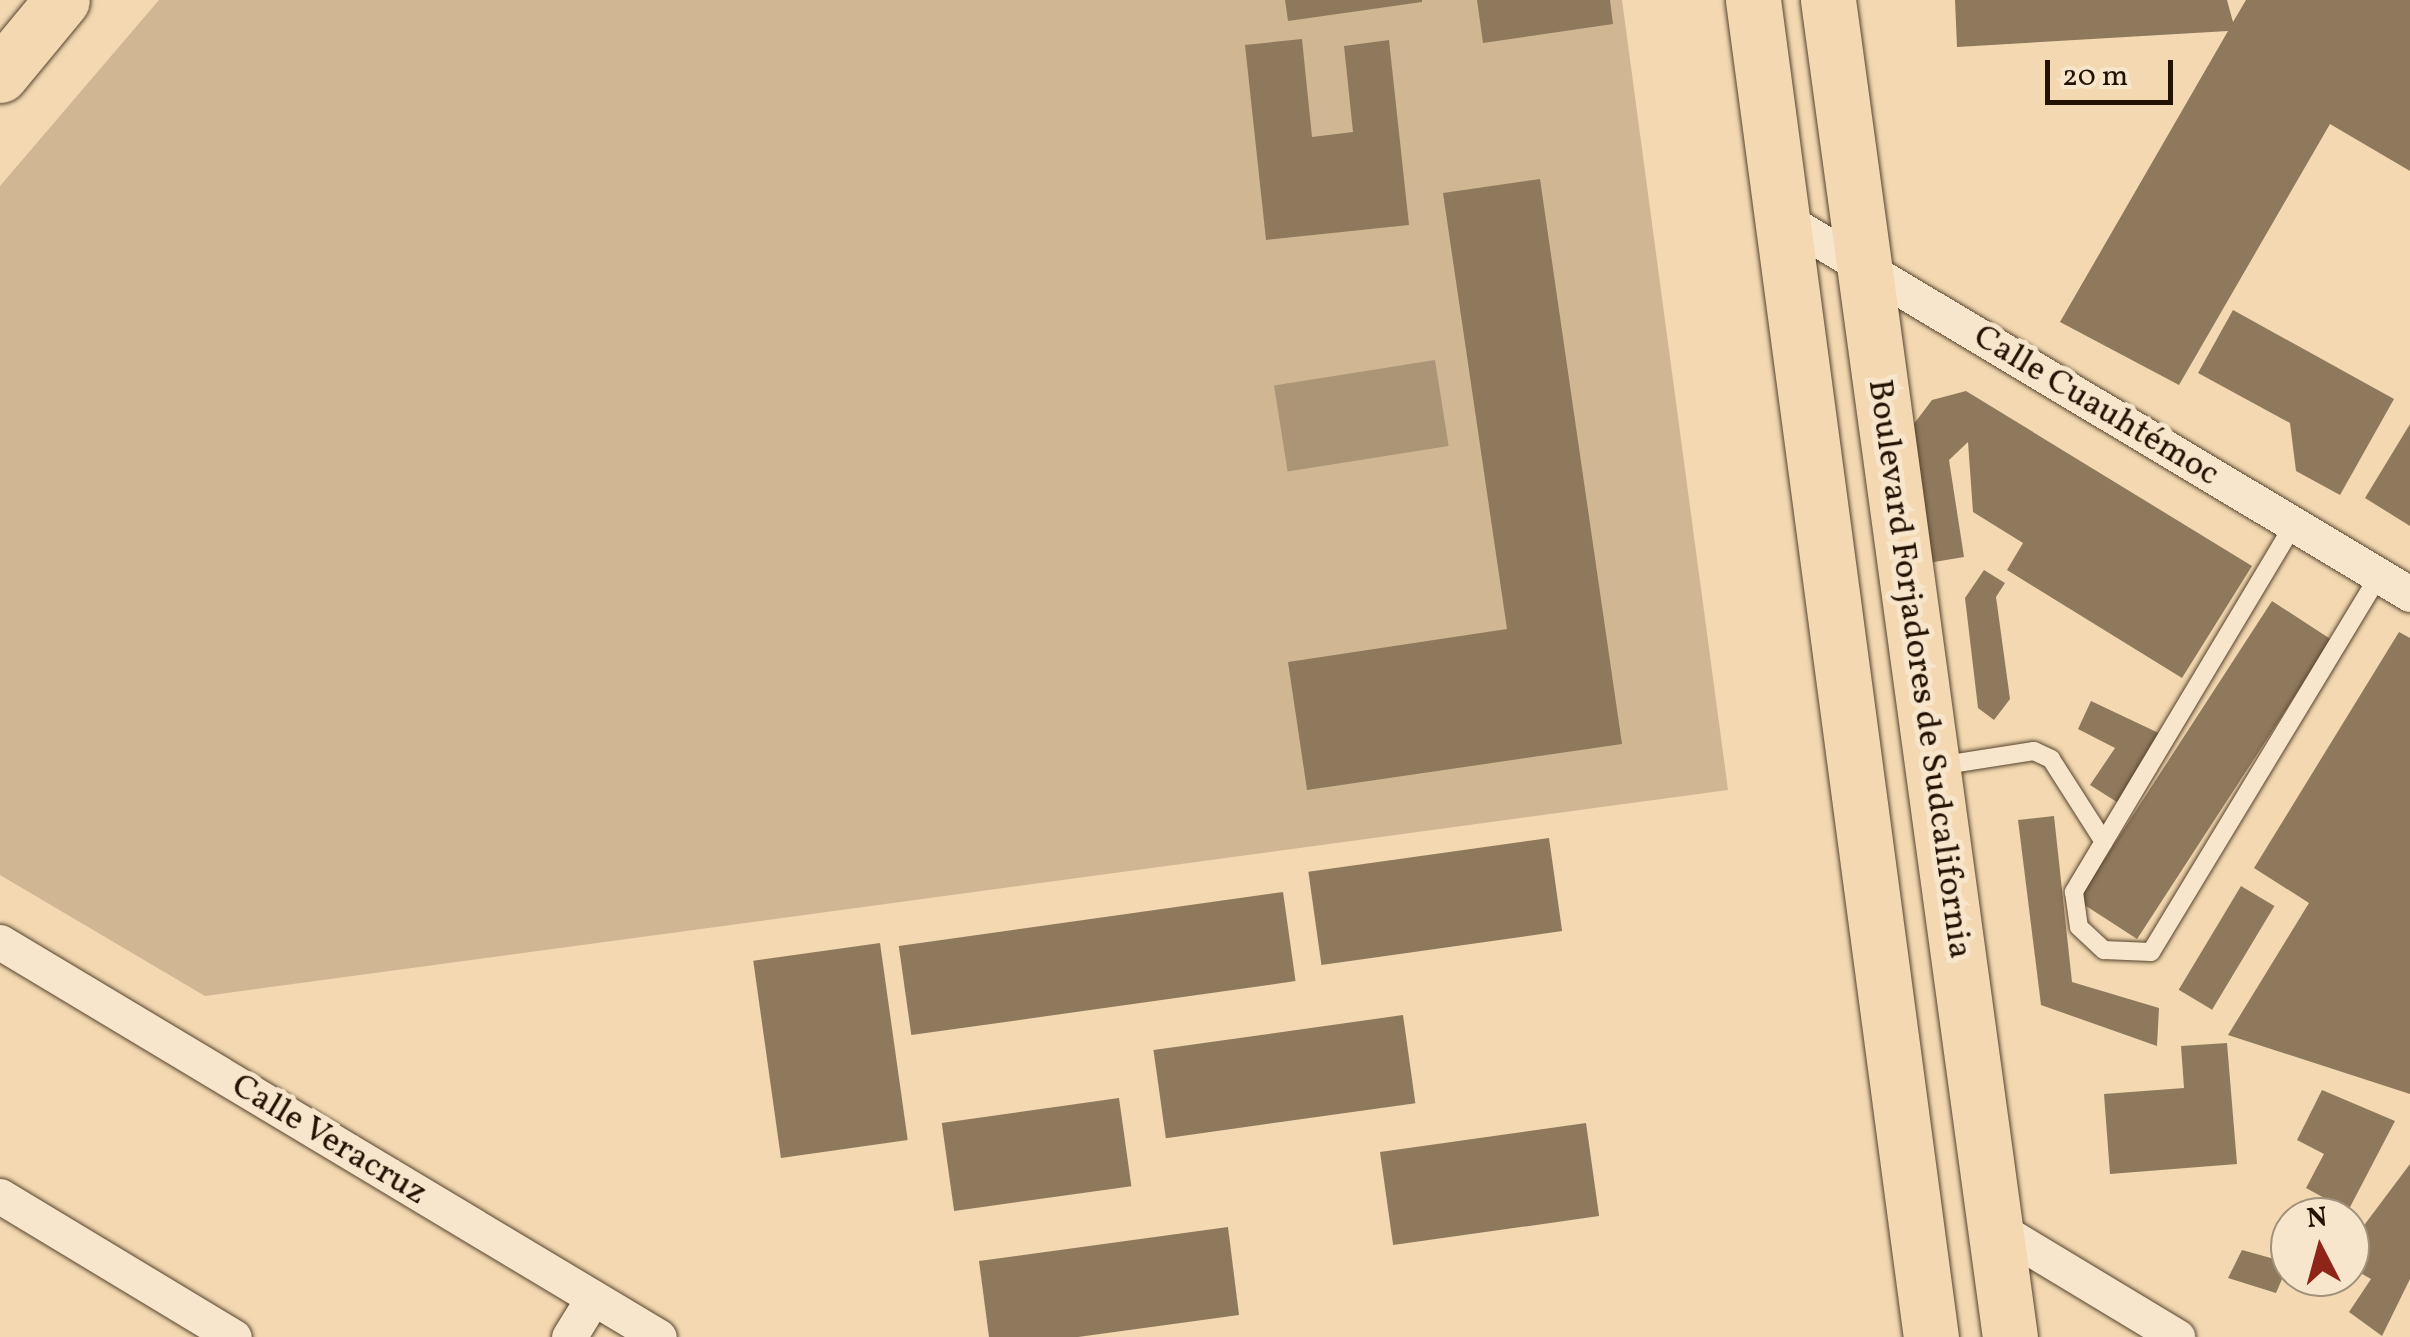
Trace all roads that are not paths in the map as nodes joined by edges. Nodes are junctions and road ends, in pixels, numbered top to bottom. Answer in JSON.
{"nodes":[{"id":1,"x":62,"y":0,"type":"edge"},
{"id":2,"x":1753,"y":0,"type":"edge"},
{"id":3,"x":1828,"y":0,"type":"edge"},
{"id":4,"x":6,"y":58,"type":"edge"},
{"id":5,"x":1782,"y":218,"type":"junction"},
{"id":6,"x":1866,"y":269,"type":"junction"},
{"id":7,"x":2294,"y":524,"type":"junction"},
{"id":8,"x":2379,"y":576,"type":"junction"},
{"id":9,"x":2410,"y":594,"type":"edge"},
{"id":10,"x":1931,"y":767,"type":"junction"},
{"id":11,"x":2104,"y":842,"type":"junction"},
{"id":12,"x":0,"y":942,"type":"edge"},
{"id":13,"x":0,"y":1196,"type":"edge"},
{"id":14,"x":1995,"y":1227,"type":"junction"},
{"id":15,"x":593,"y":1298,"type":"junction"},
{"id":16,"x":234,"y":1337,"type":"edge"},
{"id":17,"x":569,"y":1337,"type":"edge"},
{"id":18,"x":659,"y":1337,"type":"edge"},
{"id":19,"x":1932,"y":1337,"type":"edge"},
{"id":20,"x":2010,"y":1337,"type":"edge"},
{"id":21,"x":2177,"y":1337,"type":"edge"}],
"edges":[{"from":1,"to":4,"type":"main road"},
{"from":2,"to":5,"type":"main road"},
{"from":3,"to":6,"type":"main road","name":"Boulevard Forjadores de Sudcalifornia"},
{"from":5,"to":6,"type":"street","name":"Calle Cuauhtémoc"},
{"from":5,"to":19,"type":"main road"},
{"from":6,"to":7,"type":"street","name":"Calle Cuauhtémoc"},
{"from":6,"to":10,"type":"main road","name":"Boulevard Forjadores de Sudcalifornia"},
{"from":7,"to":8,"type":"street","name":"Calle Cuauhtémoc"},
{"from":7,"to":11,"type":"lane"},
{"from":8,"to":9,"type":"street","name":"Calle Cuauhtémoc"},
{"from":8,"to":11,"type":"lane"},
{"from":10,"to":11,"type":"lane"},
{"from":10,"to":14,"type":"main road","name":"Boulevard Forjadores de Sudcalifornia"},
{"from":12,"to":15,"type":"street","name":"Calle Veracruz"},
{"from":13,"to":16,"type":"street"},
{"from":14,"to":20,"type":"main road","name":"Boulevard Forjadores de Sudcalifornia"},
{"from":14,"to":21,"type":"street"},
{"from":15,"to":17,"type":"street"},
{"from":15,"to":18,"type":"street","name":"Calle Veracruz"}]}
